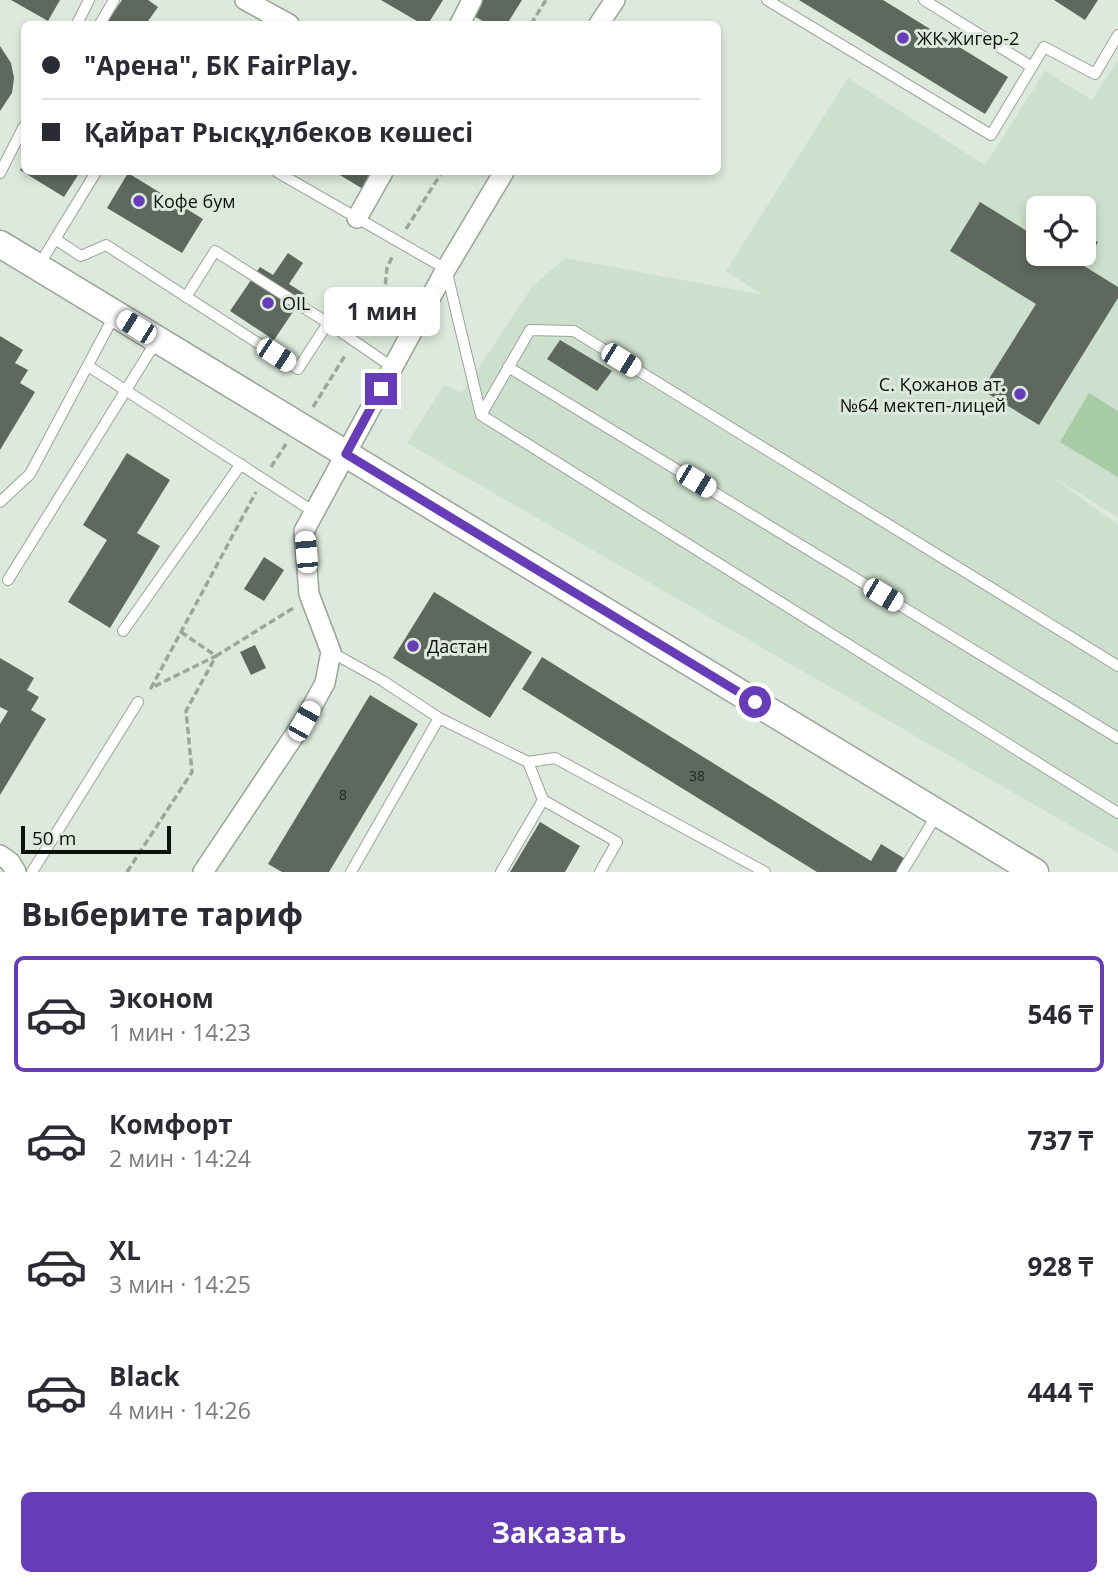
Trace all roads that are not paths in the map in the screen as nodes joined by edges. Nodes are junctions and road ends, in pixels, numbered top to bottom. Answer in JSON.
{"nodes":[{"id":1,"x":89,"y":0,"type":"edge"},
{"id":2,"x":114,"y":0,"type":"edge"},
{"id":3,"x":245,"y":0,"type":"edge"},
{"id":4,"x":472,"y":0,"type":"edge"},
{"id":5,"x":615,"y":0,"type":"edge"},
{"id":6,"x":767,"y":0,"type":"edge"},
{"id":7,"x":924,"y":0,"type":"edge"},
{"id":8,"x":78,"y":21,"type":"edge"},
{"id":9,"x":101,"y":21,"type":"edge"},
{"id":10,"x":284,"y":21,"type":"edge"},
{"id":11,"x":462,"y":21,"type":"edge"},
{"id":12,"x":601,"y":21,"type":"edge"},
{"id":13,"x":1118,"y":35,"type":"edge"},
{"id":14,"x":1032,"y":67,"type":"junction"},
{"id":15,"x":21,"y":131,"type":"edge"},
{"id":16,"x":0,"y":173,"type":"edge"},
{"id":17,"x":94,"y":175,"type":"edge"},
{"id":18,"x":282,"y":175,"type":"edge"},
{"id":19,"x":381,"y":175,"type":"edge"},
{"id":20,"x":502,"y":175,"type":"edge"},
{"id":21,"x":357,"y":218,"type":"junction"},
{"id":22,"x":55,"y":239,"type":"junction"},
{"id":23,"x":0,"y":244,"type":"edge"},
{"id":24,"x":38,"y":267,"type":"junction"},
{"id":25,"x":446,"y":269,"type":"junction"},
{"id":26,"x":186,"y":297,"type":"junction"},
{"id":27,"x":115,"y":314,"type":"junction"},
{"id":28,"x":328,"y":323,"type":"junction"},
{"id":29,"x":158,"y":340,"type":"junction"},
{"id":30,"x":88,"y":366,"type":"junction"},
{"id":31,"x":392,"y":367,"type":"junction"},
{"id":32,"x":508,"y":367,"type":"junction"},
{"id":33,"x":127,"y":390,"type":"junction"},
{"id":34,"x":481,"y":415,"type":"junction"},
{"id":35,"x":346,"y":454,"type":"junction"},
{"id":36,"x":241,"y":464,"type":"junction"},
{"id":37,"x":0,"y":502,"type":"edge"},
{"id":38,"x":314,"y":512,"type":"junction"},
{"id":39,"x":9,"y":580,"type":"dead end"},
{"id":40,"x":123,"y":631,"type":"dead end"},
{"id":41,"x":331,"y":652,"type":"junction"},
{"id":42,"x":1118,"y":666,"type":"edge"},
{"id":43,"x":138,"y":702,"type":"dead end"},
{"id":44,"x":439,"y":718,"type":"junction"},
{"id":45,"x":1118,"y":738,"type":"edge"},
{"id":46,"x":528,"y":762,"type":"junction"},
{"id":47,"x":543,"y":800,"type":"junction"},
{"id":48,"x":938,"y":813,"type":"junction"},
{"id":49,"x":1118,"y":813,"type":"edge"},
{"id":50,"x":988,"y":844,"type":"junction"},
{"id":51,"x":0,"y":855,"type":"edge"},
{"id":52,"x":16,"y":872,"type":"edge"},
{"id":53,"x":32,"y":872,"type":"edge"},
{"id":54,"x":203,"y":872,"type":"edge"},
{"id":55,"x":351,"y":872,"type":"edge"},
{"id":56,"x":501,"y":872,"type":"edge"},
{"id":57,"x":600,"y":872,"type":"edge"},
{"id":58,"x":765,"y":872,"type":"edge"},
{"id":59,"x":902,"y":872,"type":"edge"},
{"id":60,"x":1010,"y":872,"type":"edge"},
{"id":61,"x":1035,"y":872,"type":"edge"}],
"edges":[{"from":1,"to":8,"type":"lane"},
{"from":2,"to":9,"type":"lane"},
{"from":3,"to":10,"type":"street"},
{"from":4,"to":11,"type":"street"},
{"from":5,"to":12,"type":"street"},
{"from":6,"to":14,"type":"lane"},
{"from":7,"to":14,"type":"lane"},
{"from":13,"to":14,"type":"lane"},
{"from":15,"to":16,"type":"lane"},
{"from":17,"to":22,"type":"lane"},
{"from":18,"to":21,"type":"lane"},
{"from":19,"to":21,"type":"street"},
{"from":20,"to":25,"type":"street"},
{"from":21,"to":25,"type":"lane"},
{"from":22,"to":24,"type":"lane"},
{"from":22,"to":26,"type":"lane"},
{"from":23,"to":24,"type":"main road"},
{"from":24,"to":27,"type":"main road"},
{"from":25,"to":31,"type":"street"},
{"from":25,"to":34,"type":"lane"},
{"from":26,"to":28,"type":"lane"},
{"from":26,"to":28,"type":"lane"},
{"from":27,"to":29,"type":"main road"},
{"from":27,"to":30,"type":"lane"},
{"from":28,"to":31,"type":"lane"},
{"from":29,"to":33,"type":"lane"},
{"from":29,"to":35,"type":"main road"},
{"from":30,"to":33,"type":"lane"},
{"from":30,"to":37,"type":"lane"},
{"from":31,"to":35,"type":"street"},
{"from":32,"to":34,"type":"lane"},
{"from":32,"to":42,"type":"lane"},
{"from":32,"to":45,"type":"lane"},
{"from":33,"to":36,"type":"lane"},
{"from":33,"to":39,"type":"lane"},
{"from":34,"to":49,"type":"lane"},
{"from":35,"to":38,"type":"street"},
{"from":35,"to":48,"type":"main road"},
{"from":36,"to":38,"type":"lane"},
{"from":36,"to":40,"type":"lane"},
{"from":38,"to":41,"type":"street"},
{"from":41,"to":44,"type":"lane"},
{"from":41,"to":54,"type":"street"},
{"from":43,"to":53,"type":"lane"},
{"from":44,"to":46,"type":"lane"},
{"from":44,"to":55,"type":"lane"},
{"from":46,"to":47,"type":"lane"},
{"from":46,"to":58,"type":"lane"},
{"from":47,"to":56,"type":"lane"},
{"from":47,"to":57,"type":"lane"},
{"from":48,"to":50,"type":"main road"},
{"from":48,"to":59,"type":"lane"},
{"from":50,"to":60,"type":"main road"},
{"from":50,"to":61,"type":"main road"},
{"from":51,"to":52,"type":"street"}]}
